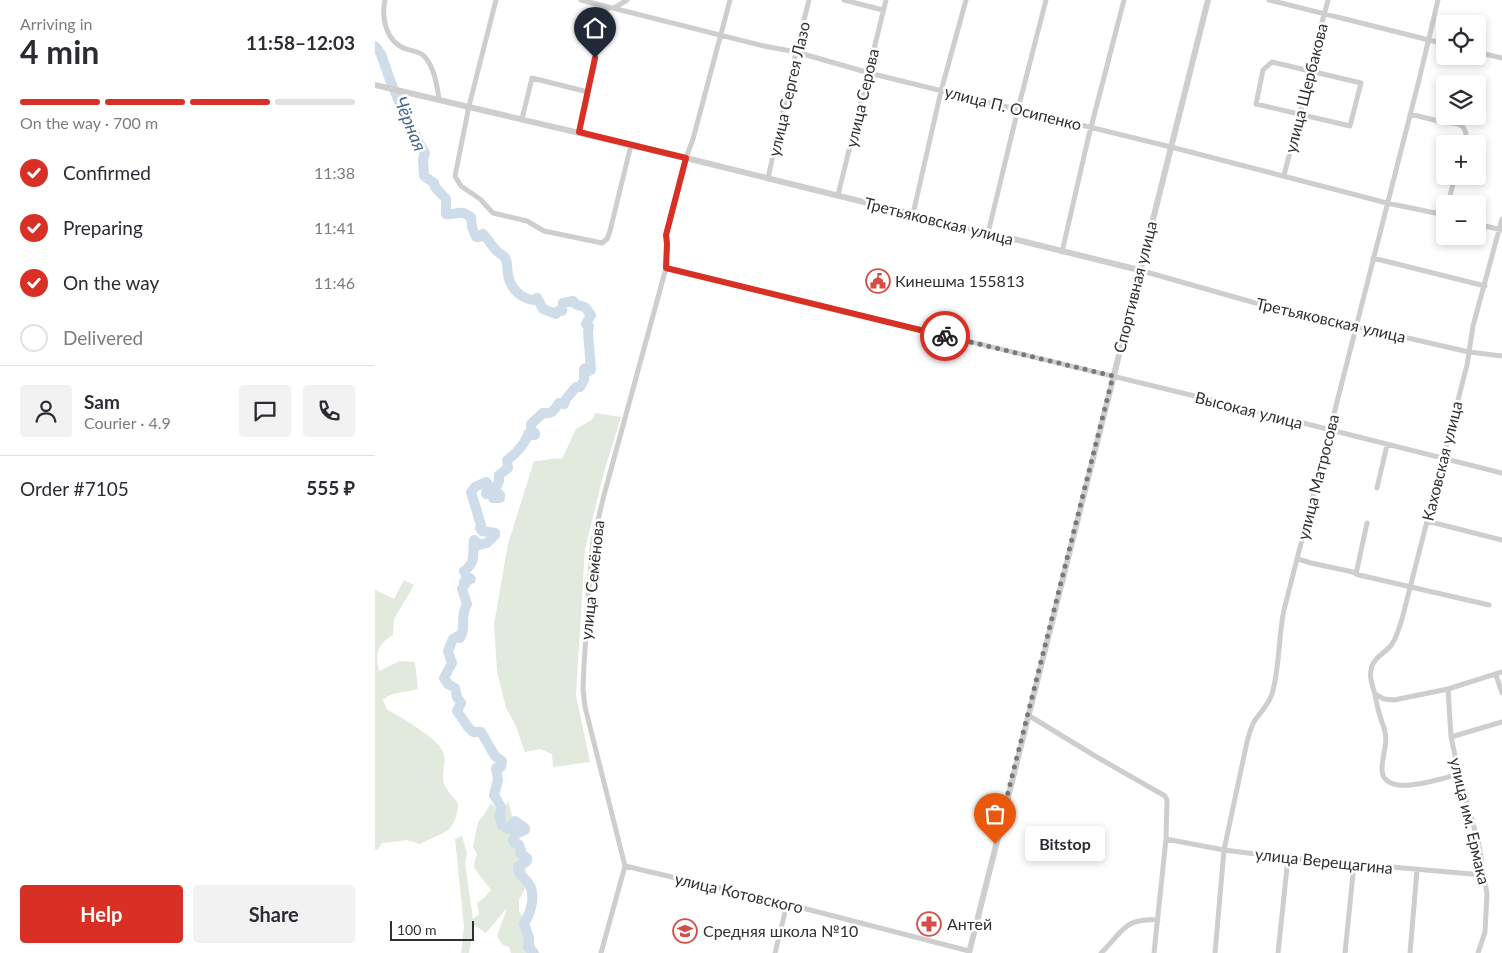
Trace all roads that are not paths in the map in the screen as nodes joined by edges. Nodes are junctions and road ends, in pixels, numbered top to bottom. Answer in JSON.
{"nodes":[{"id":1,"x":385,"y":0,"type":"edge"},
{"id":2,"x":496,"y":0,"type":"edge"},
{"id":3,"x":581,"y":0,"type":"edge"},
{"id":4,"x":627,"y":0,"type":"edge"},
{"id":5,"x":730,"y":0,"type":"edge"},
{"id":6,"x":809,"y":0,"type":"edge"},
{"id":7,"x":844,"y":0,"type":"edge"},
{"id":8,"x":886,"y":0,"type":"edge"},
{"id":9,"x":966,"y":0,"type":"edge"},
{"id":10,"x":1047,"y":0,"type":"edge"},
{"id":11,"x":1124,"y":0,"type":"edge"},
{"id":12,"x":1208,"y":0,"type":"edge"},
{"id":13,"x":1269,"y":0,"type":"edge"},
{"id":14,"x":1328,"y":0,"type":"edge"},
{"id":15,"x":1438,"y":0,"type":"edge"},
{"id":16,"x":594,"y":2,"type":"edge"},
{"id":17,"x":607,"y":7,"type":"junction"},
{"id":18,"x":614,"y":8,"type":"junction"},
{"id":19,"x":883,"y":10,"type":"junction"},
{"id":20,"x":1325,"y":14,"type":"junction"},
{"id":21,"x":721,"y":35,"type":"junction"},
{"id":22,"x":1428,"y":39,"type":"junction"},
{"id":23,"x":1436,"y":41,"type":"edge"},
{"id":24,"x":796,"y":52,"type":"junction"},
{"id":25,"x":1486,"y":54,"type":"edge"},
{"id":26,"x":1502,"y":58,"type":"edge"},
{"id":27,"x":868,"y":72,"type":"junction"},
{"id":28,"x":1312,"y":72,"type":"junction"},
{"id":29,"x":375,"y":85,"type":"edge"},
{"id":30,"x":941,"y":90,"type":"junction"},
{"id":31,"x":588,"y":92,"type":"junction"},
{"id":32,"x":439,"y":99,"type":"junction"},
{"id":33,"x":469,"y":106,"type":"junction"},
{"id":34,"x":1018,"y":109,"type":"junction"},
{"id":35,"x":1301,"y":114,"type":"junction"},
{"id":36,"x":1410,"y":114,"type":"junction"},
{"id":37,"x":522,"y":119,"type":"junction"},
{"id":38,"x":1092,"y":129,"type":"junction"},
{"id":39,"x":579,"y":132,"type":"junction"},
{"id":40,"x":1466,"y":135,"type":"edge"},
{"id":41,"x":631,"y":145,"type":"junction"},
{"id":42,"x":1171,"y":147,"type":"junction"},
{"id":43,"x":686,"y":158,"type":"junction"},
{"id":44,"x":1284,"y":175,"type":"junction"},
{"id":45,"x":768,"y":178,"type":"junction"},
{"id":46,"x":838,"y":195,"type":"junction"},
{"id":47,"x":1387,"y":202,"type":"junction"},
{"id":48,"x":1436,"y":213,"type":"edge"},
{"id":49,"x":913,"y":214,"type":"junction"},
{"id":50,"x":1502,"y":220,"type":"edge"},
{"id":51,"x":1486,"y":226,"type":"edge"},
{"id":52,"x":1501,"y":230,"type":"edge"},
{"id":53,"x":988,"y":233,"type":"junction"},
{"id":54,"x":1062,"y":252,"type":"junction"},
{"id":55,"x":1373,"y":258,"type":"junction"},
{"id":56,"x":666,"y":268,"type":"junction"},
{"id":57,"x":1139,"y":270,"type":"junction"},
{"id":58,"x":1485,"y":286,"type":"junction"},
{"id":59,"x":1356,"y":325,"type":"junction"},
{"id":60,"x":1469,"y":352,"type":"junction"},
{"id":61,"x":1502,"y":356,"type":"edge"},
{"id":62,"x":1113,"y":376,"type":"junction"},
{"id":63,"x":1330,"y":430,"type":"junction"},
{"id":64,"x":1387,"y":445,"type":"junction"},
{"id":65,"x":1443,"y":459,"type":"junction"},
{"id":66,"x":1502,"y":474,"type":"edge"},
{"id":67,"x":1377,"y":488,"type":"dead end"},
{"id":68,"x":1427,"y":521,"type":"junction"},
{"id":69,"x":1367,"y":522,"type":"dead end"},
{"id":70,"x":1502,"y":540,"type":"edge"},
{"id":71,"x":1298,"y":559,"type":"junction"},
{"id":72,"x":1356,"y":574,"type":"junction"},
{"id":73,"x":1410,"y":586,"type":"junction"},
{"id":74,"x":1489,"y":605,"type":"dead end"},
{"id":75,"x":1499,"y":673,"type":"edge"},
{"id":76,"x":1448,"y":689,"type":"junction"},
{"id":77,"x":1502,"y":693,"type":"edge"},
{"id":78,"x":1375,"y":694,"type":"junction"},
{"id":79,"x":1029,"y":715,"type":"junction"},
{"id":80,"x":1502,"y":722,"type":"edge"},
{"id":81,"x":1451,"y":737,"type":"junction"},
{"id":82,"x":1459,"y":774,"type":"junction"},
{"id":83,"x":1167,"y":838,"type":"junction"},
{"id":84,"x":1224,"y":850,"type":"junction"},
{"id":85,"x":1287,"y":858,"type":"junction"},
{"id":86,"x":1354,"y":864,"type":"junction"},
{"id":87,"x":625,"y":866,"type":"junction"},
{"id":88,"x":1417,"y":870,"type":"junction"},
{"id":89,"x":1483,"y":875,"type":"junction"},
{"id":90,"x":787,"y":904,"type":"junction"},
{"id":91,"x":1158,"y":920,"type":"junction"},
{"id":92,"x":969,"y":952,"type":"edge"},
{"id":93,"x":601,"y":953,"type":"edge"},
{"id":94,"x":775,"y":953,"type":"edge"},
{"id":95,"x":1101,"y":953,"type":"edge"},
{"id":96,"x":1154,"y":953,"type":"edge"},
{"id":97,"x":1215,"y":953,"type":"edge"},
{"id":98,"x":1278,"y":953,"type":"edge"},
{"id":99,"x":1345,"y":953,"type":"edge"},
{"id":100,"x":1410,"y":953,"type":"edge"},
{"id":101,"x":1478,"y":953,"type":"edge"}],
"edges":[{"from":1,"to":32,"type":"street"},
{"from":2,"to":33,"type":"street"},
{"from":3,"to":16,"type":"street","name":"улица П. Осипенко"},
{"from":4,"to":18,"type":"street"},
{"from":5,"to":21,"type":"street","name":"улица Семёнова"},
{"from":6,"to":24,"type":"street","name":"улица Сергея Лазо"},
{"from":7,"to":19,"type":"street"},
{"from":8,"to":19,"type":"street","name":"улица Серова"},
{"from":9,"to":30,"type":"street"},
{"from":10,"to":34,"type":"street"},
{"from":11,"to":38,"type":"street"},
{"from":12,"to":42,"type":"street","name":"Спортивная улица"},
{"from":13,"to":20,"type":"street"},
{"from":14,"to":20,"type":"street","name":"улица Щербакова"},
{"from":15,"to":22,"type":"street","name":"улица Матросова"},
{"from":16,"to":17,"type":"street","name":"улица П. Осипенко"},
{"from":17,"to":18,"type":"street","name":"улица П. Осипенко"},
{"from":17,"to":31,"type":"street"},
{"from":18,"to":21,"type":"street","name":"улица П. Осипенко"},
{"from":19,"to":27,"type":"street","name":"улица Серова"},
{"from":20,"to":22,"type":"street"},
{"from":20,"to":28,"type":"street","name":"улица Щербакова"},
{"from":21,"to":24,"type":"street","name":"улица П. Осипенко"},
{"from":21,"to":43,"type":"street","name":"улица Семёнова"},
{"from":22,"to":23,"type":"street"},
{"from":22,"to":36,"type":"street","name":"улица Матросова"},
{"from":24,"to":27,"type":"street","name":"улица П. Осипенко"},
{"from":24,"to":45,"type":"street","name":"улица Сергея Лазо"},
{"from":25,"to":26,"type":"street"},
{"from":27,"to":30,"type":"street","name":"улица П. Осипенко"},
{"from":27,"to":46,"type":"street","name":"улица Серова"},
{"from":28,"to":35,"type":"street","name":"улица Щербакова"},
{"from":28,"to":35,"type":"street"},
{"from":28,"to":35,"type":"street"},
{"from":29,"to":32,"type":"street","name":"Третьяковская улица"},
{"from":30,"to":34,"type":"street","name":"улица П. Осипенко"},
{"from":30,"to":49,"type":"street"},
{"from":31,"to":37,"type":"street"},
{"from":31,"to":39,"type":"street"},
{"from":32,"to":33,"type":"street","name":"Третьяковская улица"},
{"from":33,"to":37,"type":"street","name":"Третьяковская улица"},
{"from":33,"to":41,"type":"street"},
{"from":34,"to":38,"type":"street","name":"улица П. Осипенко"},
{"from":34,"to":53,"type":"street"},
{"from":35,"to":44,"type":"street","name":"улица Щербакова"},
{"from":36,"to":40,"type":"street"},
{"from":36,"to":47,"type":"street","name":"улица Матросова"},
{"from":37,"to":39,"type":"street","name":"Третьяковская улица"},
{"from":38,"to":42,"type":"street","name":"улица П. Осипенко"},
{"from":38,"to":54,"type":"street"},
{"from":39,"to":41,"type":"street","name":"Третьяковская улица"},
{"from":41,"to":43,"type":"street","name":"Третьяковская улица"},
{"from":42,"to":44,"type":"street","name":"улица П. Осипенко"},
{"from":42,"to":57,"type":"street","name":"Спортивная улица"},
{"from":43,"to":45,"type":"street","name":"Третьяковская улица"},
{"from":43,"to":56,"type":"street","name":"улица Семёнова"},
{"from":44,"to":47,"type":"street","name":"улица П. Осипенко"},
{"from":45,"to":46,"type":"street","name":"Третьяковская улица"},
{"from":46,"to":49,"type":"street","name":"Третьяковская улица"},
{"from":47,"to":48,"type":"street","name":"улица П. Осипенко"},
{"from":47,"to":55,"type":"street","name":"улица Матросова"},
{"from":49,"to":53,"type":"street","name":"Третьяковская улица"},
{"from":50,"to":52,"type":"street","name":"Каховская улица"},
{"from":51,"to":52,"type":"street"},
{"from":52,"to":58,"type":"street","name":"Каховская улица"},
{"from":53,"to":54,"type":"street","name":"Третьяковская улица"},
{"from":54,"to":57,"type":"street","name":"Третьяковская улица"},
{"from":55,"to":58,"type":"street"},
{"from":55,"to":59,"type":"street","name":"улица Матросова"},
{"from":56,"to":62,"type":"street","name":"Высокая улица"},
{"from":56,"to":87,"type":"street","name":"улица Семёнова"},
{"from":57,"to":59,"type":"street","name":"Третьяковская улица"},
{"from":57,"to":62,"type":"street","name":"Спортивная улица"},
{"from":58,"to":60,"type":"street","name":"Каховская улица"},
{"from":59,"to":60,"type":"street","name":"Третьяковская улица"},
{"from":59,"to":63,"type":"street","name":"улица Матросова"},
{"from":60,"to":61,"type":"street","name":"Третьяковская улица"},
{"from":60,"to":65,"type":"street","name":"Каховская улица"},
{"from":62,"to":63,"type":"street","name":"Высокая улица"},
{"from":62,"to":79,"type":"street","name":"Спортивная улица"},
{"from":63,"to":64,"type":"street","name":"Высокая улица"},
{"from":63,"to":71,"type":"street","name":"улица Матросова"},
{"from":64,"to":65,"type":"street","name":"Высокая улица"},
{"from":64,"to":67,"type":"street"},
{"from":65,"to":66,"type":"street","name":"Высокая улица"},
{"from":65,"to":68,"type":"street","name":"Каховская улица"},
{"from":68,"to":70,"type":"street"},
{"from":68,"to":73,"type":"street","name":"Каховская улица"},
{"from":69,"to":72,"type":"street"},
{"from":71,"to":72,"type":"street"},
{"from":71,"to":84,"type":"street","name":"улица Матросова"},
{"from":72,"to":73,"type":"street"},
{"from":73,"to":74,"type":"street"},
{"from":73,"to":78,"type":"street","name":"Каховская улица"},
{"from":75,"to":76,"type":"street"},
{"from":75,"to":77,"type":"street"},
{"from":76,"to":78,"type":"street"},
{"from":76,"to":81,"type":"street","name":"улица им. Ермака"},
{"from":78,"to":82,"type":"street","name":"Каховская улица"},
{"from":79,"to":83,"type":"street"},
{"from":79,"to":92,"type":"street","name":"Спортивная улица"},
{"from":80,"to":81,"type":"street"},
{"from":81,"to":82,"type":"street","name":"улица им. Ермака"},
{"from":82,"to":89,"type":"street","name":"улица им. Ермака"},
{"from":83,"to":84,"type":"street","name":"улица Верещагина"},
{"from":83,"to":91,"type":"street"},
{"from":84,"to":85,"type":"street","name":"улица Верещагина"},
{"from":84,"to":97,"type":"street","name":"улица Матросова"},
{"from":85,"to":86,"type":"street","name":"улица Верещагина"},
{"from":85,"to":98,"type":"street"},
{"from":86,"to":88,"type":"street","name":"улица Верещагина"},
{"from":86,"to":99,"type":"street"},
{"from":87,"to":90,"type":"street","name":"улица Котовского"},
{"from":87,"to":93,"type":"street"},
{"from":88,"to":89,"type":"street","name":"улица Верещагина"},
{"from":88,"to":100,"type":"street"},
{"from":89,"to":101,"type":"street","name":"улица им. Ермака"},
{"from":90,"to":92,"type":"street","name":"улица Котовского"},
{"from":90,"to":94,"type":"street"},
{"from":91,"to":95,"type":"street"},
{"from":91,"to":96,"type":"street"}]}
